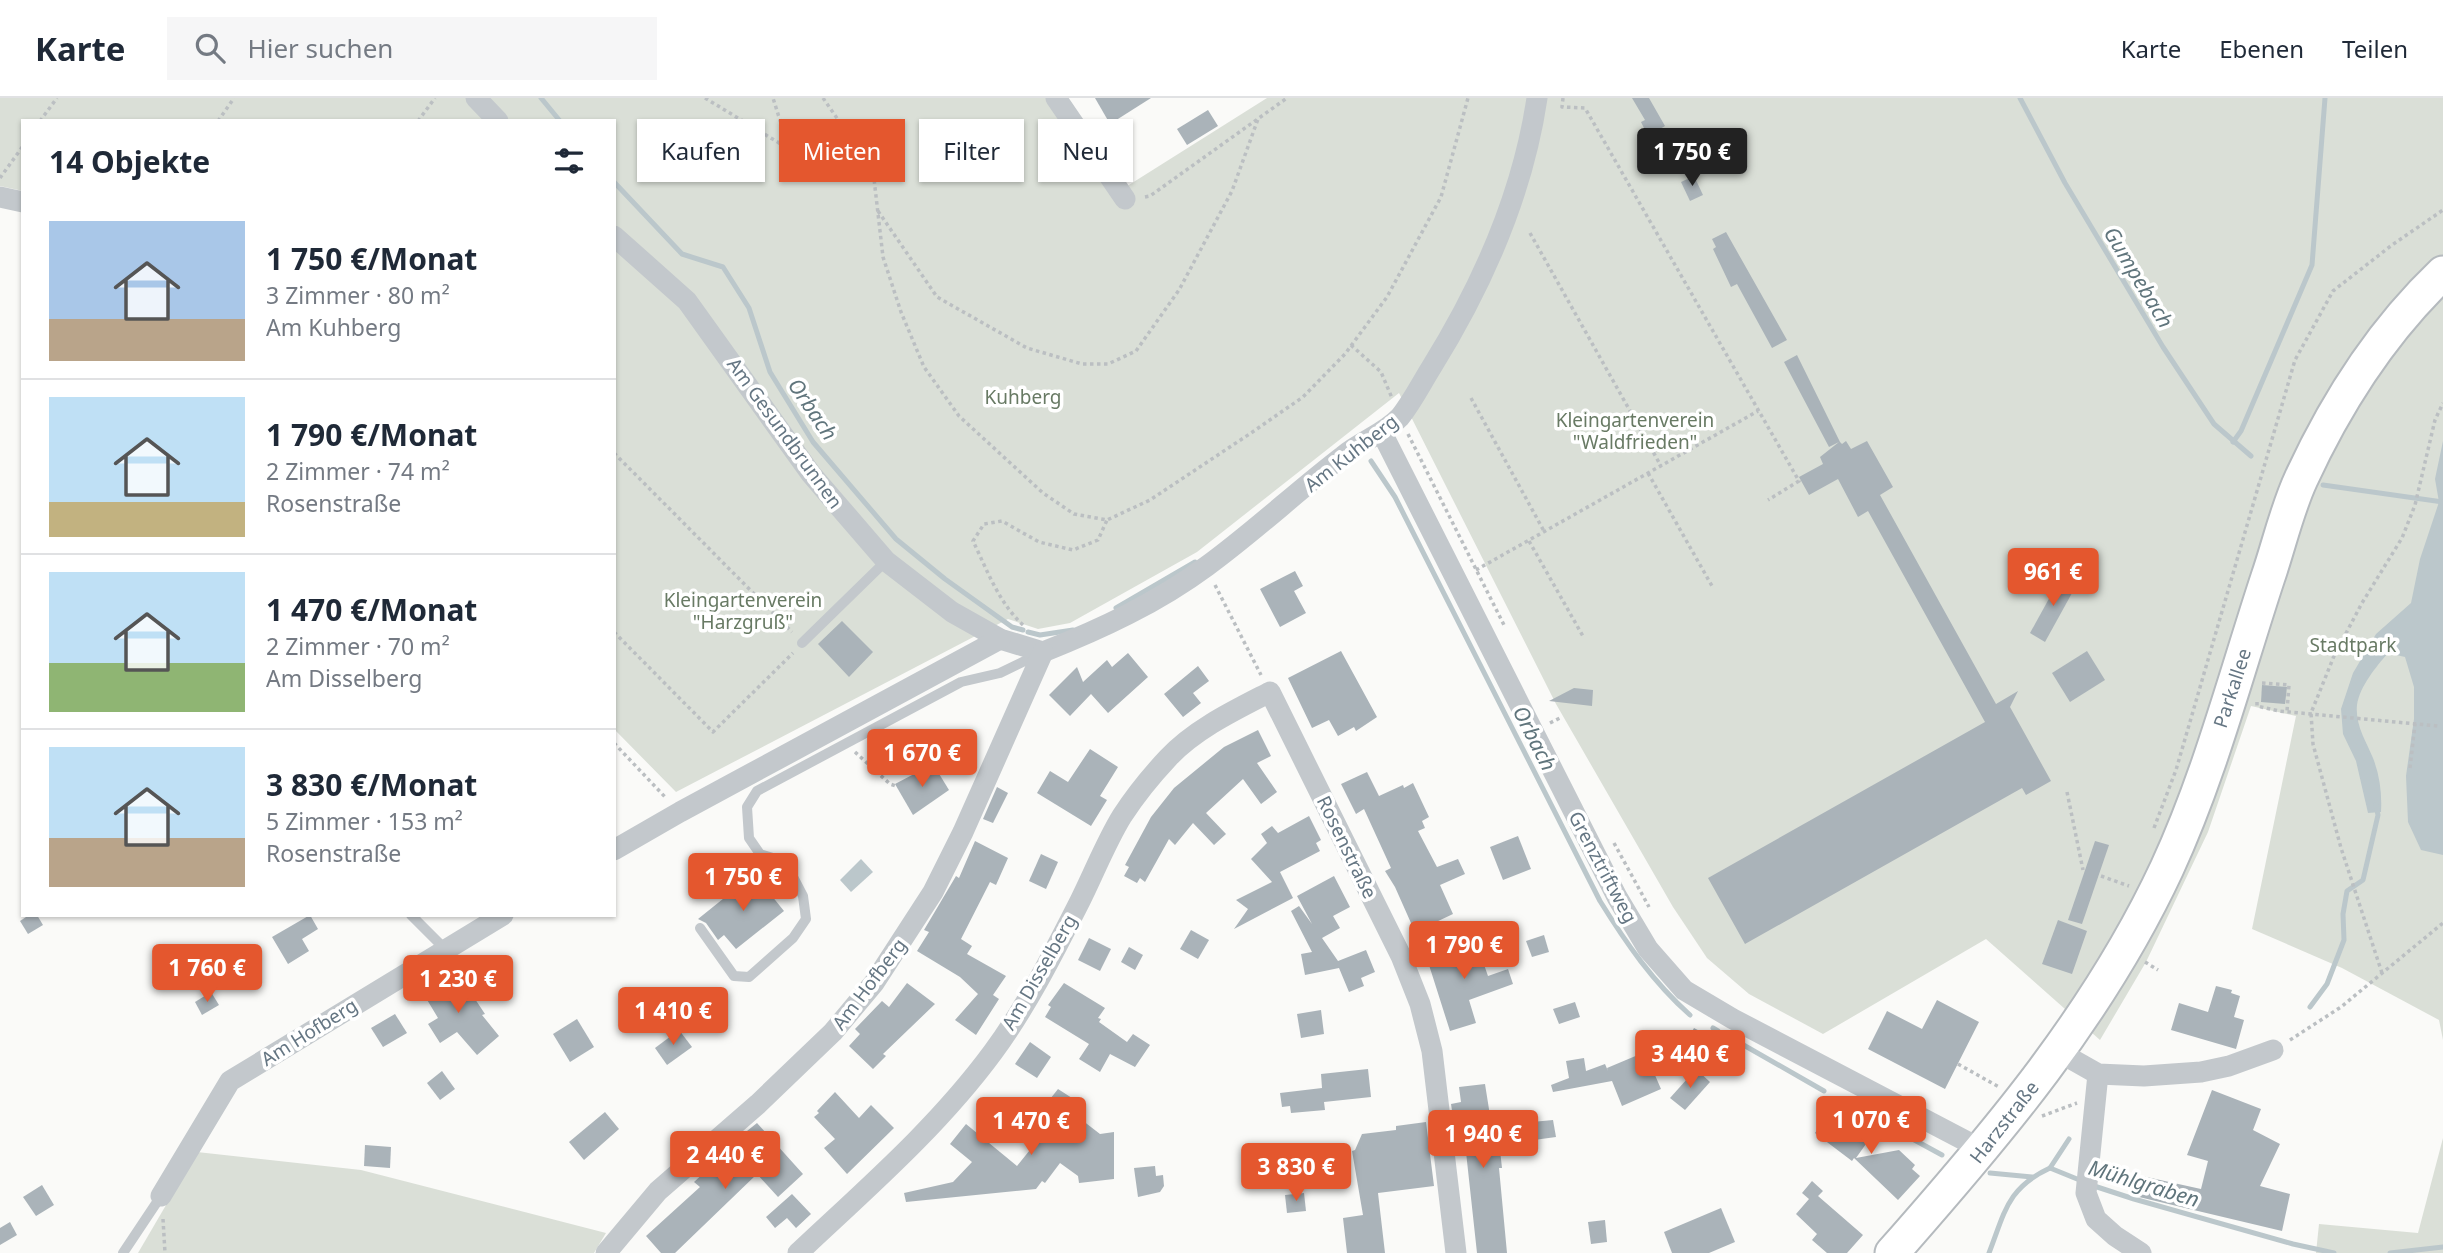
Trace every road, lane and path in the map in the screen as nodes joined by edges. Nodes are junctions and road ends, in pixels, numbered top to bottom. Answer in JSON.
{"nodes":[{"id":1,"x":57,"y":98,"type":"edge"},
{"id":2,"x":234,"y":98,"type":"edge"},
{"id":3,"x":435,"y":98,"type":"edge"},
{"id":4,"x":476,"y":98,"type":"edge"},
{"id":5,"x":705,"y":98,"type":"edge"},
{"id":6,"x":773,"y":98,"type":"edge"},
{"id":7,"x":822,"y":98,"type":"edge"},
{"id":8,"x":1056,"y":98,"type":"edge"},
{"id":9,"x":1287,"y":98,"type":"edge"},
{"id":10,"x":1468,"y":98,"type":"edge"},
{"id":11,"x":1537,"y":98,"type":"edge"},
{"id":12,"x":1563,"y":98,"type":"edge"},
{"id":13,"x":41,"y":119,"type":"edge"},
{"id":14,"x":219,"y":119,"type":"edge"},
{"id":15,"x":419,"y":119,"type":"edge"},
{"id":16,"x":496,"y":119,"type":"edge"},
{"id":17,"x":1258,"y":119,"type":"junction"},
{"id":18,"x":21,"y":149,"type":"edge"},
{"id":19,"x":0,"y":178,"type":"edge"},
{"id":20,"x":0,"y":197,"type":"edge"},
{"id":21,"x":1125,"y":199,"type":"joint"},
{"id":22,"x":21,"y":202,"type":"edge"},
{"id":23,"x":877,"y":209,"type":"junction"},
{"id":24,"x":2443,"y":210,"type":"edge"},
{"id":25,"x":1530,"y":233,"type":"dead end"},
{"id":26,"x":616,"y":238,"type":"edge"},
{"id":27,"x":2443,"y":273,"type":"edge"},
{"id":28,"x":1351,"y":345,"type":"junction"},
{"id":29,"x":1471,"y":398,"type":"dead end"},
{"id":30,"x":2443,"y":403,"type":"edge"},
{"id":31,"x":1759,"y":410,"type":"junction"},
{"id":32,"x":1400,"y":416,"type":"junction"},
{"id":33,"x":1381,"y":433,"type":"junction"},
{"id":34,"x":616,"y":455,"type":"edge"},
{"id":35,"x":1661,"y":466,"type":"junction"},
{"id":36,"x":1648,"y":473,"type":"junction"},
{"id":37,"x":1768,"y":500,"type":"dead end"},
{"id":38,"x":1107,"y":520,"type":"junction"},
{"id":39,"x":1545,"y":533,"type":"junction"},
{"id":40,"x":1529,"y":541,"type":"junction"},
{"id":41,"x":886,"y":561,"type":"junction"},
{"id":42,"x":1476,"y":570,"type":"junction"},
{"id":43,"x":1712,"y":586,"type":"dead end"},
{"id":44,"x":1219,"y":593,"type":"dead end"},
{"id":45,"x":1506,"y":629,"type":"dead end"},
{"id":46,"x":616,"y":634,"type":"edge"},
{"id":47,"x":1584,"y":638,"type":"dead end"},
{"id":48,"x":1000,"y":639,"type":"junction"},
{"id":49,"x":803,"y":643,"type":"junction"},
{"id":50,"x":1034,"y":649,"type":"junction"},
{"id":51,"x":1270,"y":692,"type":"junction"},
{"id":52,"x":1546,"y":710,"type":"dead end"},
{"id":53,"x":2287,"y":711,"type":"junction"},
{"id":54,"x":2311,"y":713,"type":"junction"},
{"id":55,"x":1552,"y":722,"type":"dead end"},
{"id":56,"x":2415,"y":724,"type":"junction"},
{"id":57,"x":2438,"y":726,"type":"dead end"},
{"id":58,"x":846,"y":744,"type":"junction"},
{"id":59,"x":616,"y":745,"type":"edge"},
{"id":60,"x":2410,"y":768,"type":"dead end"},
{"id":61,"x":896,"y":786,"type":"dead end"},
{"id":62,"x":2067,"y":792,"type":"dead end"},
{"id":63,"x":680,"y":812,"type":"junction"},
{"id":64,"x":1608,"y":832,"type":"dead end"},
{"id":65,"x":2152,"y":832,"type":"dead end"},
{"id":66,"x":616,"y":849,"type":"edge"},
{"id":67,"x":2083,"y":870,"type":"dead end"},
{"id":68,"x":2101,"y":876,"type":"dead end"},
{"id":69,"x":2134,"y":876,"type":"dead end"},
{"id":70,"x":2129,"y":886,"type":"junction"},
{"id":71,"x":2124,"y":896,"type":"dead end"},
{"id":72,"x":1652,"y":913,"type":"dead end"},
{"id":73,"x":413,"y":917,"type":"edge"},
{"id":74,"x":500,"y":917,"type":"edge"},
{"id":75,"x":2443,"y":923,"type":"edge"},
{"id":76,"x":700,"y":928,"type":"dead end"},
{"id":77,"x":445,"y":949,"type":"junction"},
{"id":78,"x":2382,"y":973,"type":"junction"},
{"id":79,"x":2273,"y":1050,"type":"joint"},
{"id":80,"x":2059,"y":1052,"type":"junction"},
{"id":81,"x":1958,"y":1064,"type":"dead end"},
{"id":82,"x":2098,"y":1074,"type":"junction"},
{"id":83,"x":2005,"y":1091,"type":"dead end"},
{"id":84,"x":2095,"y":1096,"type":"junction"},
{"id":85,"x":2033,"y":1120,"type":"dead end"},
{"id":86,"x":1983,"y":1150,"type":"junction"},
{"id":87,"x":161,"y":1196,"type":"junction"},
{"id":88,"x":2118,"y":1244,"type":"edge"},
{"id":89,"x":123,"y":1253,"type":"edge"},
{"id":90,"x":165,"y":1253,"type":"edge"},
{"id":91,"x":606,"y":1253,"type":"edge"},
{"id":92,"x":798,"y":1253,"type":"edge"},
{"id":93,"x":1456,"y":1253,"type":"edge"},
{"id":94,"x":1892,"y":1253,"type":"edge"},
{"id":95,"x":2141,"y":1253,"type":"edge"}],
"edges":[{"from":1,"to":13,"type":"path"},
{"from":2,"to":14,"type":"path"},
{"from":3,"to":15,"type":"path"},
{"from":4,"to":16,"type":"street"},
{"from":5,"to":6,"type":"path"},
{"from":7,"to":23,"type":"path"},
{"from":8,"to":21,"type":"street"},
{"from":9,"to":17,"type":"path"},
{"from":10,"to":28,"type":"path"},
{"from":11,"to":32,"type":"street","name":"Am Kuhberg"},
{"from":12,"to":31,"type":"path"},
{"from":17,"to":21,"type":"path"},
{"from":17,"to":23,"type":"path"},
{"from":18,"to":19,"type":"path"},
{"from":20,"to":22,"type":"street"},
{"from":23,"to":38,"type":"path"},
{"from":24,"to":65,"type":"path"},
{"from":25,"to":35,"type":"path"},
{"from":26,"to":41,"type":"street","name":"Am Gesundbrunnen"},
{"from":27,"to":80,"type":"main road","name":"Parkallee"},
{"from":28,"to":32,"type":"path"},
{"from":28,"to":38,"type":"path"},
{"from":29,"to":39,"type":"path"},
{"from":30,"to":54,"type":"path"},
{"from":31,"to":35,"type":"path"},
{"from":31,"to":37,"type":"path"},
{"from":32,"to":33,"type":"street","name":"Am Kuhberg"},
{"from":32,"to":42,"type":"path"},
{"from":33,"to":50,"type":"street","name":"Am Kuhberg"},
{"from":33,"to":86,"type":"street","name":"Grenztriftweg"},
{"from":34,"to":49,"type":"path"},
{"from":35,"to":36,"type":"path"},
{"from":36,"to":39,"type":"path"},
{"from":36,"to":43,"type":"path"},
{"from":38,"to":50,"type":"path"},
{"from":39,"to":40,"type":"path"},
{"from":40,"to":42,"type":"path"},
{"from":40,"to":47,"type":"path"},
{"from":41,"to":48,"type":"street","name":"Am Gesundbrunnen"},
{"from":41,"to":49,"type":"lane"},
{"from":42,"to":45,"type":"path"},
{"from":44,"to":51,"type":"path"},
{"from":46,"to":49,"type":"path"},
{"from":48,"to":50,"type":"street","name":"Am Gesundbrunnen"},
{"from":48,"to":63,"type":"street"},
{"from":50,"to":58,"type":"lane"},
{"from":50,"to":91,"type":"street","name":"Am Hofberg"},
{"from":51,"to":92,"type":"street","name":"Am Disselberg"},
{"from":51,"to":93,"type":"street","name":"Rosenstraße"},
{"from":52,"to":55,"type":"path"},
{"from":53,"to":53,"type":"path"},
{"from":53,"to":54,"type":"path"},
{"from":54,"to":56,"type":"path"},
{"from":54,"to":78,"type":"path"},
{"from":56,"to":57,"type":"path"},
{"from":56,"to":60,"type":"path"},
{"from":58,"to":61,"type":"path"},
{"from":58,"to":76,"type":"lane"},
{"from":59,"to":63,"type":"path"},
{"from":62,"to":67,"type":"path"},
{"from":63,"to":66,"type":"street"},
{"from":64,"to":72,"type":"path"},
{"from":68,"to":70,"type":"path"},
{"from":69,"to":70,"type":"path"},
{"from":70,"to":71,"type":"path"},
{"from":73,"to":77,"type":"lane"},
{"from":74,"to":77,"type":"street","name":"Am Hofberg"},
{"from":75,"to":78,"type":"path"},
{"from":77,"to":87,"type":"street","name":"Am Hofberg"},
{"from":78,"to":79,"type":"path"},
{"from":79,"to":82,"type":"street"},
{"from":80,"to":82,"type":"street"},
{"from":80,"to":86,"type":"main road","name":"Harzstraße"},
{"from":81,"to":83,"type":"path"},
{"from":82,"to":84,"type":"street"},
{"from":84,"to":85,"type":"path"},
{"from":84,"to":88,"type":"street"},
{"from":86,"to":94,"type":"main road","name":"Harzstraße"},
{"from":87,"to":89,"type":"lane"},
{"from":87,"to":90,"type":"path"},
{"from":88,"to":95,"type":"street"}]}
